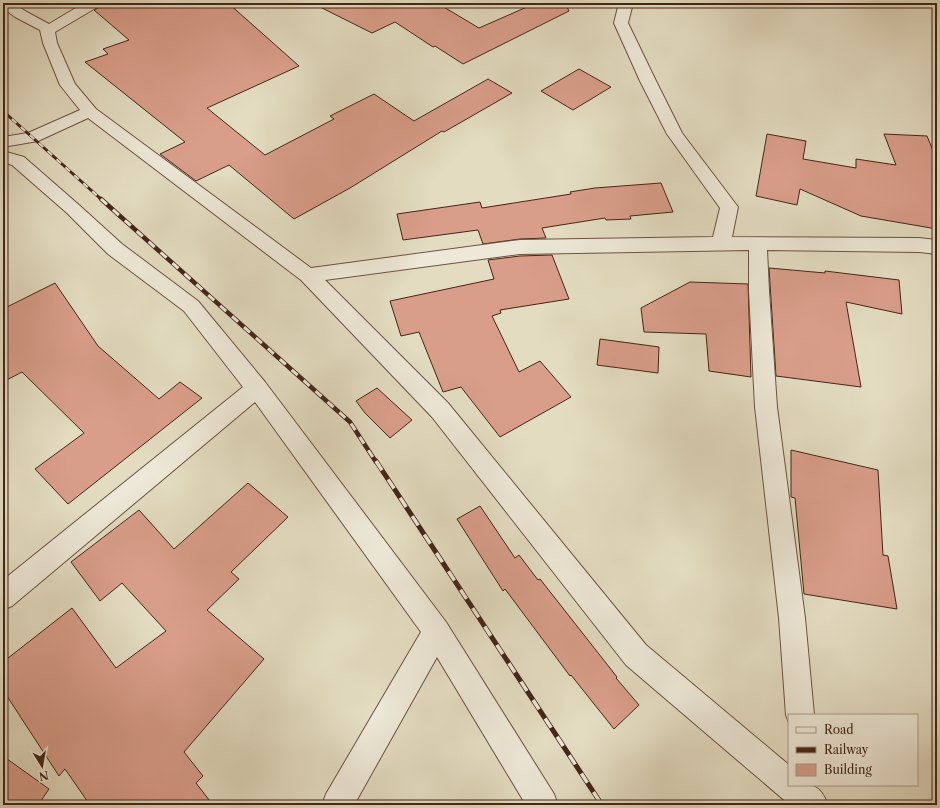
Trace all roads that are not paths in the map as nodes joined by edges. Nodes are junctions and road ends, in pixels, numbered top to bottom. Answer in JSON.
{"nodes":[{"id":1,"x":5,"y":3,"type":"edge"},
{"id":2,"x":94,"y":3,"type":"edge"},
{"id":3,"x":626,"y":3,"type":"edge"},
{"id":4,"x":48,"y":30,"type":"junction"},
{"id":5,"x":90,"y":112,"type":"junction"},
{"id":6,"x":3,"y":142,"type":"edge"},
{"id":7,"x":3,"y":156,"type":"edge"},
{"id":8,"x":758,"y":243,"type":"junction"},
{"id":9,"x":721,"y":244,"type":"junction"},
{"id":10,"x":937,"y":247,"type":"edge"},
{"id":11,"x":308,"y":274,"type":"junction"},
{"id":12,"x":258,"y":388,"type":"junction"},
{"id":13,"x":3,"y":597,"type":"edge"},
{"id":14,"x":437,"y":631,"type":"junction"},
{"id":15,"x":800,"y":714,"type":"edge"},
{"id":16,"x":788,"y":780,"type":"edge"},
{"id":17,"x":795,"y":786,"type":"edge"},
{"id":18,"x":808,"y":797,"type":"edge"},
{"id":19,"x":337,"y":805,"type":"edge"},
{"id":20,"x":543,"y":805,"type":"edge"}],
"edges":[{"from":1,"to":4,"type":"street"},
{"from":2,"to":4,"type":"street"},
{"from":3,"to":9,"type":"street"},
{"from":4,"to":5,"type":"street"},
{"from":5,"to":6,"type":"street"},
{"from":5,"to":11,"type":"street"},
{"from":7,"to":12,"type":"street"},
{"from":8,"to":9,"type":"street"},
{"from":8,"to":10,"type":"street"},
{"from":8,"to":15,"type":"street"},
{"from":9,"to":11,"type":"street"},
{"from":11,"to":16,"type":"street"},
{"from":12,"to":13,"type":"street"},
{"from":12,"to":14,"type":"street"},
{"from":14,"to":19,"type":"street"},
{"from":14,"to":20,"type":"street"},
{"from":17,"to":18,"type":"street"}]}
